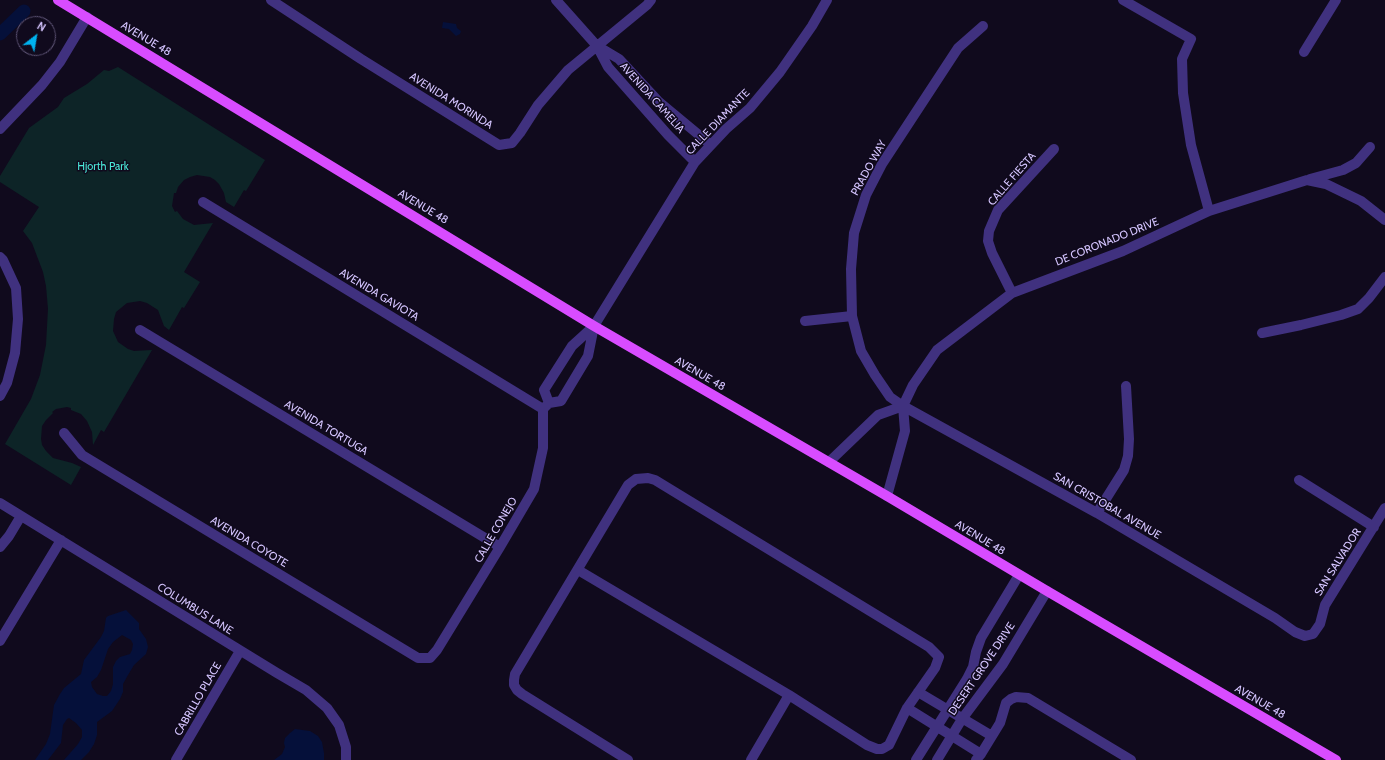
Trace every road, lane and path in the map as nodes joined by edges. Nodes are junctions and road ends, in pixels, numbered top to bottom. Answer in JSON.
{"nodes":[{"id":1,"x":58,"y":0,"type":"edge"},
{"id":2,"x":271,"y":0,"type":"edge"},
{"id":3,"x":556,"y":0,"type":"edge"},
{"id":4,"x":651,"y":0,"type":"edge"},
{"id":5,"x":827,"y":0,"type":"edge"},
{"id":6,"x":1123,"y":0,"type":"edge"},
{"id":7,"x":1336,"y":0,"type":"edge"},
{"id":8,"x":87,"y":17,"type":"junction"},
{"id":9,"x":983,"y":26,"type":"dead end"},
{"id":10,"x":597,"y":46,"type":"junction"},
{"id":11,"x":1304,"y":52,"type":"dead end"},
{"id":12,"x":668,"y":110,"type":"junction"},
{"id":13,"x":656,"y":121,"type":"junction"},
{"id":14,"x":0,"y":129,"type":"edge"},
{"id":15,"x":711,"y":145,"type":"junction"},
{"id":16,"x":1370,"y":147,"type":"dead end"},
{"id":17,"x":1054,"y":149,"type":"dead end"},
{"id":18,"x":695,"y":162,"type":"junction"},
{"id":19,"x":1307,"y":180,"type":"junction"},
{"id":20,"x":202,"y":202,"type":"dead end"},
{"id":21,"x":1209,"y":211,"type":"junction"},
{"id":22,"x":1385,"y":220,"type":"edge"},
{"id":23,"x":0,"y":257,"type":"edge"},
{"id":24,"x":1385,"y":277,"type":"edge"},
{"id":25,"x":1012,"y":293,"type":"junction"},
{"id":26,"x":852,"y":316,"type":"junction"},
{"id":27,"x":805,"y":321,"type":"dead end"},
{"id":28,"x":594,"y":326,"type":"junction"},
{"id":29,"x":140,"y":330,"type":"dead end"},
{"id":30,"x":1262,"y":332,"type":"dead end"},
{"id":31,"x":1126,"y":386,"type":"dead end"},
{"id":32,"x":0,"y":396,"type":"edge"},
{"id":33,"x":546,"y":406,"type":"junction"},
{"id":34,"x":903,"y":406,"type":"junction"},
{"id":35,"x":64,"y":434,"type":"dead end"},
{"id":36,"x":829,"y":462,"type":"junction"},
{"id":37,"x":1299,"y":480,"type":"dead end"},
{"id":38,"x":887,"y":496,"type":"junction"},
{"id":39,"x":0,"y":503,"type":"edge"},
{"id":40,"x":1385,"y":508,"type":"edge"},
{"id":41,"x":1097,"y":514,"type":"junction"},
{"id":42,"x":21,"y":516,"type":"junction"},
{"id":43,"x":1374,"y":527,"type":"junction"},
{"id":44,"x":61,"y":540,"type":"junction"},
{"id":45,"x":0,"y":547,"type":"edge"},
{"id":46,"x":500,"y":547,"type":"junction"},
{"id":47,"x":578,"y":570,"type":"junction"},
{"id":48,"x":1019,"y":574,"type":"junction"},
{"id":49,"x":1047,"y":591,"type":"junction"},
{"id":50,"x":1295,"y":632,"type":"joint"},
{"id":51,"x":0,"y":641,"type":"edge"},
{"id":52,"x":240,"y":651,"type":"junction"},
{"id":53,"x":430,"y":658,"type":"joint"},
{"id":54,"x":967,"y":679,"type":"junction"},
{"id":55,"x":983,"y":689,"type":"junction"},
{"id":56,"x":918,"y":692,"type":"junction"},
{"id":57,"x":789,"y":695,"type":"junction"},
{"id":58,"x":907,"y":708,"type":"junction"},
{"id":59,"x":948,"y":710,"type":"junction"},
{"id":60,"x":962,"y":719,"type":"junction"},
{"id":61,"x":937,"y":727,"type":"junction"},
{"id":62,"x":952,"y":736,"type":"junction"},
{"id":63,"x":992,"y":736,"type":"junction"},
{"id":64,"x":979,"y":757,"type":"edge"},
{"id":65,"x":1333,"y":759,"type":"edge"},
{"id":66,"x":176,"y":760,"type":"edge"},
{"id":67,"x":346,"y":760,"type":"edge"},
{"id":68,"x":628,"y":760,"type":"edge"},
{"id":69,"x":751,"y":760,"type":"edge"},
{"id":70,"x":916,"y":760,"type":"edge"},
{"id":71,"x":937,"y":760,"type":"edge"},
{"id":72,"x":1131,"y":760,"type":"edge"}],
"edges":[{"from":1,"to":8,"type":"main road","name":"AVENUE 48"},
{"from":2,"to":10,"type":"street","name":"AVENIDA MORINDA"},
{"from":3,"to":10,"type":"street","name":"AVENIDA CAMELIA"},
{"from":4,"to":10,"type":"street","name":"AVENIDA MORINDA"},
{"from":5,"to":15,"type":"street","name":"CALLE DIAMANTE"},
{"from":6,"to":21,"type":"street"},
{"from":7,"to":11,"type":"street"},
{"from":8,"to":14,"type":"street"},
{"from":8,"to":28,"type":"main road","name":"AVENUE 48"},
{"from":9,"to":26,"type":"street","name":"PRADO WAY"},
{"from":10,"to":12,"type":"street","name":"AVENIDA CAMELIA"},
{"from":10,"to":13,"type":"street","name":"AVENIDA CAMELIA"},
{"from":12,"to":13,"type":"street"},
{"from":12,"to":15,"type":"street","name":"AVENIDA CAMELIA"},
{"from":13,"to":18,"type":"street","name":"AVENIDA CAMELIA"},
{"from":15,"to":18,"type":"street","name":"CALLE DIAMANTE"},
{"from":16,"to":19,"type":"street"},
{"from":17,"to":25,"type":"street","name":"CALLE FIESTA"},
{"from":18,"to":28,"type":"street","name":"CALLE DIAMANTE"},
{"from":19,"to":21,"type":"street","name":"DE CORONADO DRIVE"},
{"from":19,"to":22,"type":"street","name":"DE CORONADO DRIVE"},
{"from":20,"to":33,"type":"street","name":"AVENIDA GAVIOTA"},
{"from":21,"to":25,"type":"street","name":"DE CORONADO DRIVE"},
{"from":23,"to":32,"type":"street"},
{"from":24,"to":30,"type":"street"},
{"from":25,"to":34,"type":"street","name":"DE CORONADO DRIVE"},
{"from":26,"to":27,"type":"street"},
{"from":26,"to":34,"type":"street","name":"PRADO WAY"},
{"from":28,"to":33,"type":"street","name":"CALLE CONEJO"},
{"from":28,"to":33,"type":"street"},
{"from":28,"to":36,"type":"main road","name":"AVENUE 48"},
{"from":29,"to":46,"type":"street","name":"AVENIDA TORTUGA"},
{"from":31,"to":41,"type":"street"},
{"from":33,"to":46,"type":"street","name":"CALLE CONEJO"},
{"from":34,"to":36,"type":"street"},
{"from":34,"to":38,"type":"street"},
{"from":34,"to":41,"type":"street","name":"SAN CRISTOBAL AVENUE"},
{"from":35,"to":53,"type":"street","name":"AVENIDA COYOTE"},
{"from":36,"to":38,"type":"main road","name":"AVENUE 48"},
{"from":37,"to":43,"type":"street"},
{"from":38,"to":48,"type":"main road","name":"AVENUE 48"},
{"from":39,"to":42,"type":"street","name":"COLUMBUS LANE"},
{"from":40,"to":43,"type":"street","name":"SAN SALVADOR"},
{"from":41,"to":50,"type":"street","name":"SAN CRISTOBAL AVENUE"},
{"from":42,"to":44,"type":"street","name":"COLUMBUS LANE"},
{"from":42,"to":45,"type":"street"},
{"from":43,"to":50,"type":"street","name":"SAN SALVADOR"},
{"from":44,"to":51,"type":"street"},
{"from":44,"to":52,"type":"street","name":"COLUMBUS LANE"},
{"from":46,"to":53,"type":"street","name":"CALLE CONEJO"},
{"from":47,"to":56,"type":"street"},
{"from":47,"to":57,"type":"street"},
{"from":47,"to":68,"type":"street"},
{"from":48,"to":49,"type":"main road","name":"AVENUE 48"},
{"from":48,"to":54,"type":"street","name":"DESERT GROVE DRIVE"},
{"from":49,"to":55,"type":"street","name":"DESERT GROVE DRIVE"},
{"from":49,"to":65,"type":"main road","name":"AVENUE 48"},
{"from":52,"to":66,"type":"street","name":"CABRILLO PLACE"},
{"from":52,"to":67,"type":"street","name":"COLUMBUS LANE"},
{"from":54,"to":55,"type":"street"},
{"from":54,"to":59,"type":"street","name":"DESERT GROVE DRIVE"},
{"from":55,"to":60,"type":"street","name":"DESERT GROVE DRIVE"},
{"from":56,"to":58,"type":"street"},
{"from":56,"to":59,"type":"street"},
{"from":57,"to":58,"type":"street"},
{"from":57,"to":69,"type":"street"},
{"from":58,"to":61,"type":"street"},
{"from":59,"to":60,"type":"street"},
{"from":59,"to":61,"type":"street","name":"DESERT GROVE DRIVE"},
{"from":60,"to":62,"type":"street","name":"DESERT GROVE DRIVE"},
{"from":60,"to":63,"type":"street"},
{"from":61,"to":62,"type":"street"},
{"from":61,"to":70,"type":"street","name":"DESERT GROVE DRIVE"},
{"from":62,"to":64,"type":"street"},
{"from":62,"to":71,"type":"street","name":"DESERT GROVE DRIVE"},
{"from":63,"to":64,"type":"street"},
{"from":63,"to":72,"type":"street"}]}
